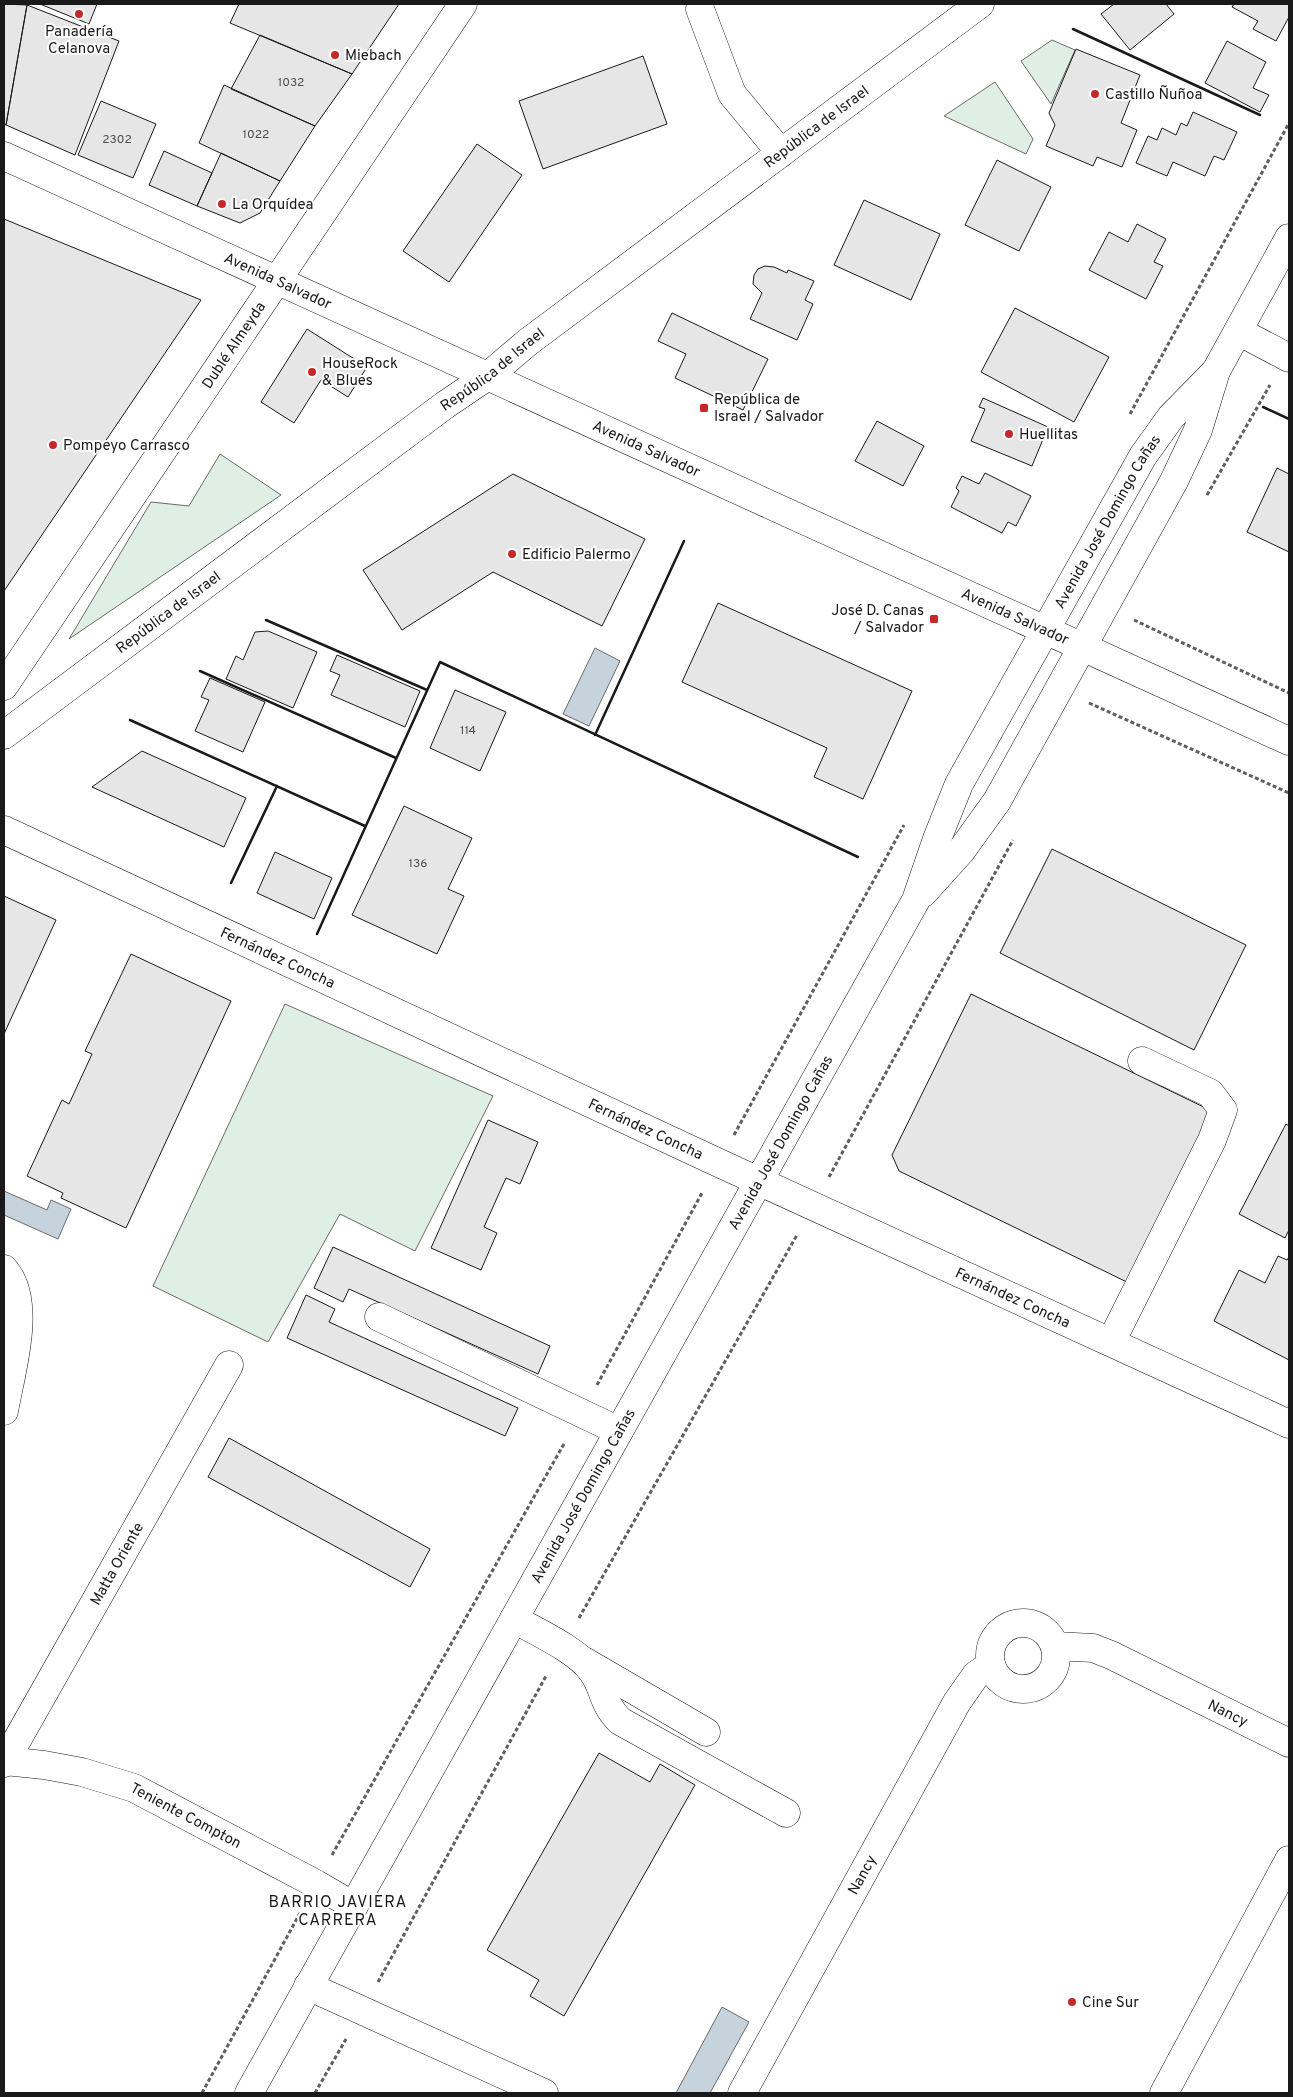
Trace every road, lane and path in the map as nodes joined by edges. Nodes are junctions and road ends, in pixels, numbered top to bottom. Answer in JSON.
{"nodes":[{"id":1,"x":463,"y":4,"type":"edge"},
{"id":2,"x":980,"y":4,"type":"edge"},
{"id":3,"x":700,"y":9,"type":"dead end"},
{"id":4,"x":1289,"y":122,"type":"edge"},
{"id":5,"x":781,"y":153,"type":"junction"},
{"id":6,"x":4,"y":156,"type":"edge"},
{"id":7,"x":1289,"y":238,"type":"edge"},
{"id":8,"x":277,"y":280,"type":"junction"},
{"id":9,"x":1238,"y":331,"type":"junction"},
{"id":10,"x":1288,"y":358,"type":"edge"},
{"id":11,"x":1216,"y":371,"type":"junction"},
{"id":12,"x":488,"y":376,"type":"junction"},
{"id":13,"x":1127,"y":418,"type":"dead end"},
{"id":14,"x":1203,"y":501,"type":"dead end"},
{"id":15,"x":1104,"y":606,"type":"junction"},
{"id":16,"x":1140,"y":612,"type":"dead end"},
{"id":17,"x":1135,"y":620,"type":"junction"},
{"id":18,"x":1045,"y":629,"type":"junction"},
{"id":19,"x":1081,"y":646,"type":"junction"},
{"id":20,"x":4,"y":686,"type":"edge"},
{"id":21,"x":1289,"y":693,"type":"edge"},
{"id":22,"x":1083,"y":711,"type":"dead end"},
{"id":23,"x":4,"y":735,"type":"edge"},
{"id":24,"x":1289,"y":741,"type":"edge"},
{"id":25,"x":1289,"y":793,"type":"edge"},
{"id":26,"x":909,"y":817,"type":"dead end"},
{"id":27,"x":4,"y":830,"type":"edge"},
{"id":28,"x":1017,"y":832,"type":"dead end"},
{"id":29,"x":916,"y":900,"type":"junction"},
{"id":30,"x":1142,"y":1061,"type":"dead end"},
{"id":31,"x":719,"y":1163,"type":"junction"},
{"id":32,"x":760,"y":1180,"type":"junction"},
{"id":33,"x":814,"y":1205,"type":"junction"},
{"id":34,"x":4,"y":1269,"type":"edge"},
{"id":35,"x":379,"y":1317,"type":"dead end"},
{"id":36,"x":1111,"y":1342,"type":"junction"},
{"id":37,"x":229,"y":1365,"type":"dead end"},
{"id":38,"x":4,"y":1411,"type":"edge"},
{"id":39,"x":582,"y":1412,"type":"junction"},
{"id":40,"x":1289,"y":1424,"type":"edge"},
{"id":41,"x":619,"y":1431,"type":"junction"},
{"id":42,"x":514,"y":1619,"type":"junction"},
{"id":43,"x":1055,"y":1646,"type":"junction"},
{"id":44,"x":572,"y":1653,"type":"junction"},
{"id":45,"x":991,"y":1665,"type":"junction"},
{"id":46,"x":706,"y":1732,"type":"dead end"},
{"id":47,"x":1289,"y":1743,"type":"edge"},
{"id":48,"x":4,"y":1762,"type":"edge"},
{"id":49,"x":786,"y":1813,"type":"dead end"},
{"id":50,"x":1289,"y":1860,"type":"edge"},
{"id":51,"x":316,"y":1884,"type":"junction"},
{"id":52,"x":354,"y":1906,"type":"junction"},
{"id":53,"x":308,"y":1986,"type":"junction"},
{"id":54,"x":362,"y":2010,"type":"junction"},
{"id":55,"x":202,"y":2093,"type":"edge"},
{"id":56,"x":249,"y":2093,"type":"edge"},
{"id":57,"x":315,"y":2093,"type":"edge"},
{"id":58,"x":544,"y":2093,"type":"edge"},
{"id":59,"x":742,"y":2093,"type":"edge"},
{"id":60,"x":1164,"y":2093,"type":"edge"}],
"edges":[{"from":1,"to":8,"type":"street","name":"Dublé Almeyda"},
{"from":2,"to":5,"type":"street","name":"República de Israel"},
{"from":3,"to":5,"type":"street"},
{"from":4,"to":13,"type":"path"},
{"from":5,"to":12,"type":"street","name":"República de Israel"},
{"from":6,"to":8,"type":"street","name":"Avenida Salvador"},
{"from":7,"to":9,"type":"street","name":"Avenida José Domingo Cañas"},
{"from":8,"to":12,"type":"street","name":"Avenida Salvador"},
{"from":8,"to":20,"type":"street","name":"Dublé Almeyda"},
{"from":9,"to":10,"type":"street"},
{"from":9,"to":11,"type":"street","name":"Avenida José Domingo Cañas"},
{"from":10,"to":14,"type":"path"},
{"from":11,"to":15,"type":"street","name":"Avenida José Domingo Cañas"},
{"from":11,"to":18,"type":"street","name":"Avenida José Domingo Cañas"},
{"from":12,"to":18,"type":"street","name":"Avenida Salvador"},
{"from":12,"to":23,"type":"street","name":"República de Israel"},
{"from":15,"to":17,"type":"path"},
{"from":15,"to":19,"type":"street","name":"Avenida José Domingo Cañas"},
{"from":16,"to":17,"type":"path"},
{"from":17,"to":21,"type":"path"},
{"from":18,"to":19,"type":"street","name":"Avenida Salvador"},
{"from":18,"to":29,"type":"street","name":"Avenida José Domingo Cañas"},
{"from":19,"to":24,"type":"street","name":"Avenida Salvador"},
{"from":19,"to":29,"type":"street","name":"Avenida José Domingo Cañas"},
{"from":22,"to":25,"type":"path"},
{"from":26,"to":31,"type":"path"},
{"from":27,"to":31,"type":"street","name":"Fernández Concha"},
{"from":28,"to":33,"type":"path"},
{"from":29,"to":32,"type":"street","name":"Avenida José Domingo Cañas"},
{"from":30,"to":36,"type":"street"},
{"from":31,"to":32,"type":"street","name":"Fernández Concha"},
{"from":31,"to":39,"type":"path"},
{"from":32,"to":33,"type":"street","name":"Fernández Concha"},
{"from":32,"to":41,"type":"street","name":"Avenida José Domingo Cañas"},
{"from":33,"to":36,"type":"street","name":"Fernández Concha"},
{"from":33,"to":44,"type":"path"},
{"from":34,"to":38,"type":"street"},
{"from":35,"to":39,"type":"street"},
{"from":36,"to":40,"type":"street","name":"Fernández Concha"},
{"from":37,"to":48,"type":"street","name":"Matta Oriente"},
{"from":39,"to":41,"type":"street"},
{"from":39,"to":51,"type":"path"},
{"from":41,"to":42,"type":"street","name":"Avenida José Domingo Cañas"},
{"from":42,"to":44,"type":"street"},
{"from":42,"to":52,"type":"street","name":"Avenida José Domingo Cañas"},
{"from":43,"to":45,"type":"street"},
{"from":43,"to":45,"type":"street"},
{"from":43,"to":47,"type":"street","name":"Nancy"},
{"from":44,"to":46,"type":"street"},
{"from":44,"to":49,"type":"street"},
{"from":44,"to":54,"type":"path"},
{"from":45,"to":59,"type":"street","name":"Nancy"},
{"from":48,"to":51,"type":"street","name":"Teniente Compton"},
{"from":50,"to":60,"type":"street"},
{"from":51,"to":52,"type":"street","name":"Teniente Compton"},
{"from":51,"to":55,"type":"path"},
{"from":52,"to":53,"type":"street","name":"Avenida José Domingo Cañas"},
{"from":53,"to":54,"type":"street"},
{"from":53,"to":56,"type":"street","name":"Avenida José Domingo Cañas"},
{"from":54,"to":57,"type":"path"},
{"from":54,"to":58,"type":"street"}]}
